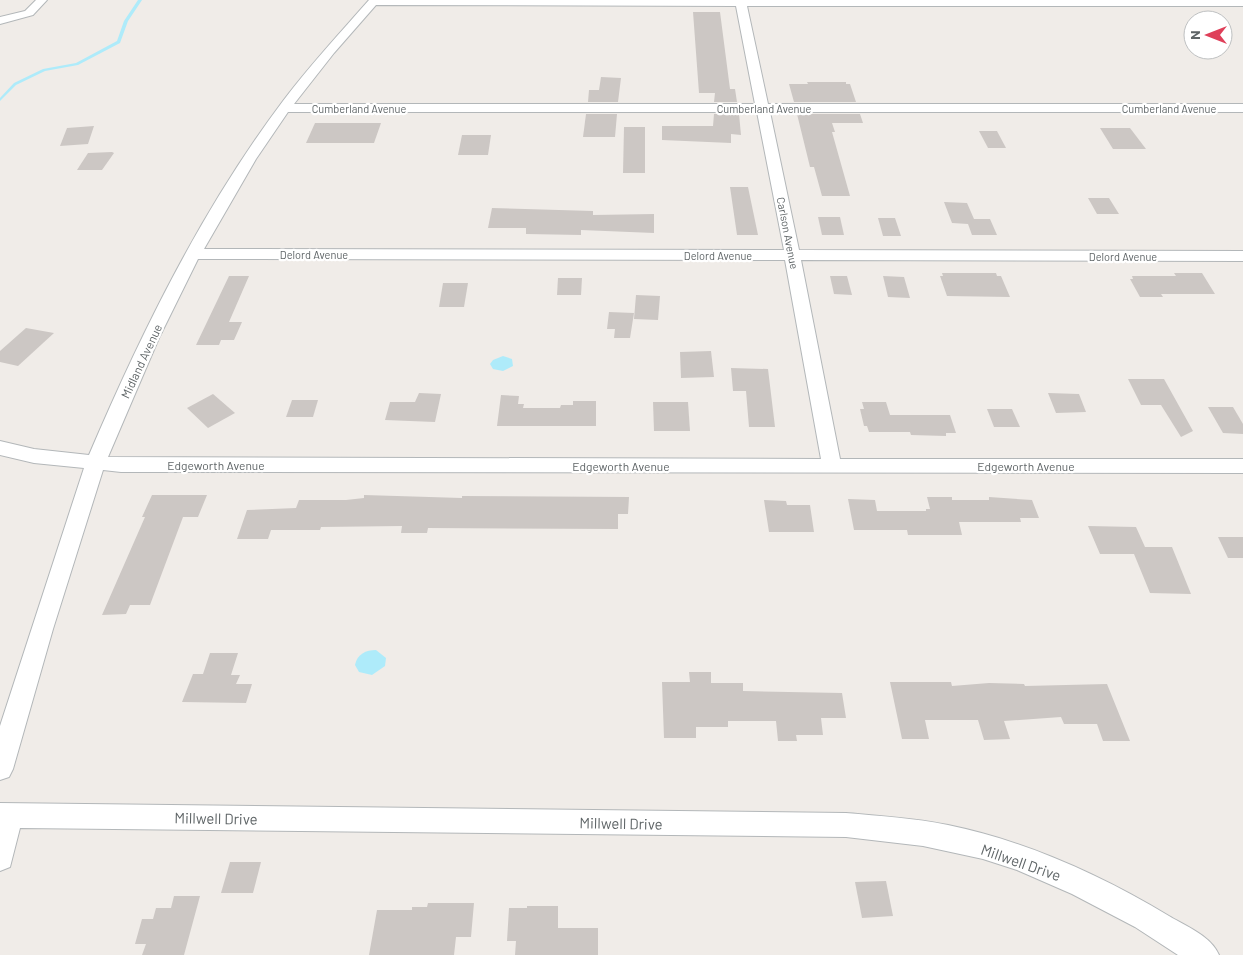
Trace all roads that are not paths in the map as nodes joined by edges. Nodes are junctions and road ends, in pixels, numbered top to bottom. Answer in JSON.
{"nodes":[{"id":1,"x":42,"y":0,"type":"edge"},
{"id":2,"x":374,"y":1,"type":"edge"},
{"id":3,"x":740,"y":1,"type":"edge"},
{"id":4,"x":1243,"y":3,"type":"edge"},
{"id":5,"x":0,"y":21,"type":"edge"},
{"id":6,"x":285,"y":108,"type":"junction"},
{"id":7,"x":762,"y":108,"type":"junction"},
{"id":8,"x":1243,"y":108,"type":"edge"},
{"id":9,"x":194,"y":254,"type":"junction"},
{"id":10,"x":792,"y":256,"type":"junction"},
{"id":11,"x":1243,"y":256,"type":"edge"},
{"id":12,"x":0,"y":448,"type":"edge"},
{"id":13,"x":96,"y":464,"type":"junction"},
{"id":14,"x":832,"y":466,"type":"junction"},
{"id":15,"x":1243,"y":466,"type":"edge"},
{"id":16,"x":0,"y":769,"type":"edge"},
{"id":17,"x":4,"y":815,"type":"edge"},
{"id":18,"x":0,"y":858,"type":"edge"},
{"id":19,"x":1204,"y":955,"type":"edge"}],
"edges":[{"from":1,"to":5,"type":"street"},
{"from":2,"to":3,"type":"street"},
{"from":2,"to":6,"type":"street","name":"Midland Avenue"},
{"from":3,"to":4,"type":"street"},
{"from":3,"to":7,"type":"street","name":"Carlson Avenue"},
{"from":6,"to":7,"type":"street","name":"Cumberland Avenue"},
{"from":6,"to":9,"type":"street","name":"Midland Avenue"},
{"from":7,"to":8,"type":"street","name":"Cumberland Avenue"},
{"from":7,"to":10,"type":"street","name":"Carlson Avenue"},
{"from":9,"to":10,"type":"street","name":"Delord Avenue"},
{"from":9,"to":13,"type":"street","name":"Midland Avenue"},
{"from":10,"to":11,"type":"street","name":"Delord Avenue"},
{"from":10,"to":14,"type":"street","name":"Carlson Avenue"},
{"from":12,"to":13,"type":"street","name":"Edgeworth Avenue"},
{"from":13,"to":14,"type":"street","name":"Edgeworth Avenue"},
{"from":13,"to":16,"type":"street","name":"Midland Avenue"},
{"from":14,"to":15,"type":"street","name":"Edgeworth Avenue"},
{"from":17,"to":18,"type":"street"},
{"from":17,"to":19,"type":"street","name":"Millwell Drive"}]}
